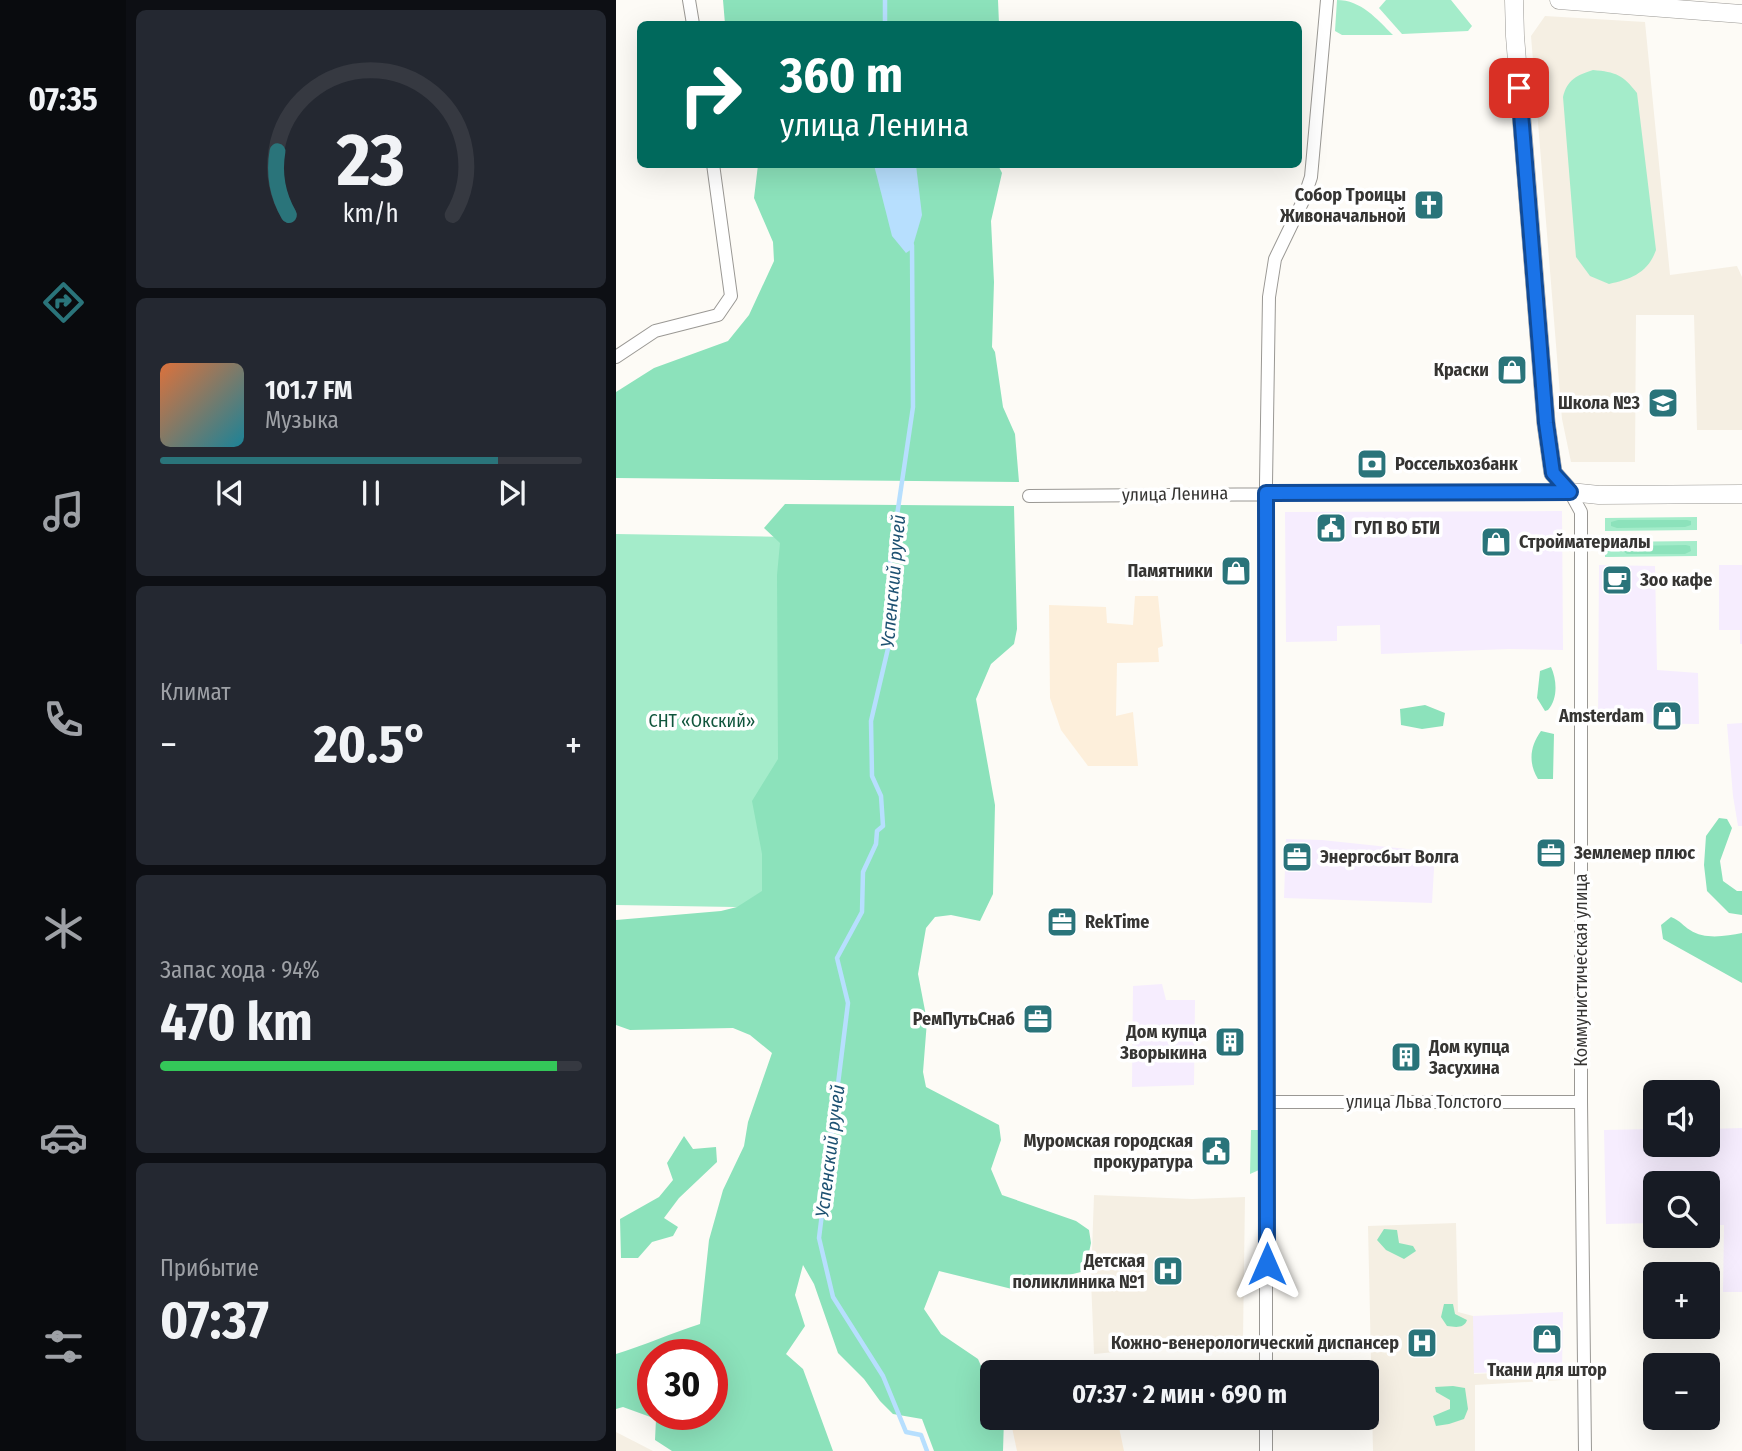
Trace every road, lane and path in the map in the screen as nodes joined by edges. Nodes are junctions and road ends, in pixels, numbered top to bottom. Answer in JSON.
{"nodes":[{"id":1,"x":689,"y":0,"type":"edge"},
{"id":2,"x":1327,"y":0,"type":"edge"},
{"id":3,"x":1514,"y":0,"type":"edge"},
{"id":4,"x":1559,"y":0,"type":"edge"},
{"id":5,"x":1742,"y":14,"type":"edge"},
{"id":6,"x":692,"y":21,"type":"edge"},
{"id":7,"x":714,"y":168,"type":"edge"},
{"id":8,"x":616,"y":357,"type":"edge"},
{"id":9,"x":1570,"y":492,"type":"junction"},
{"id":10,"x":1266,"y":493,"type":"junction"},
{"id":11,"x":1742,"y":494,"type":"edge"},
{"id":12,"x":1029,"y":496,"type":"dead end"},
{"id":13,"x":1266,"y":1102,"type":"junction"},
{"id":14,"x":1581,"y":1102,"type":"junction"},
{"id":15,"x":1266,"y":1360,"type":"edge"},
{"id":16,"x":1266,"y":1430,"type":"edge"},
{"id":17,"x":1266,"y":1451,"type":"edge"},
{"id":18,"x":1585,"y":1451,"type":"edge"}],
"edges":[{"from":1,"to":6,"type":"street"},
{"from":2,"to":10,"type":"street"},
{"from":3,"to":9,"type":"street"},
{"from":4,"to":5,"type":"street"},
{"from":7,"to":8,"type":"street"},
{"from":9,"to":10,"type":"street","name":"улица Ленина"},
{"from":9,"to":11,"type":"street","name":"улица Ленина"},
{"from":9,"to":14,"type":"street","name":"Коммунистическая улица"},
{"from":10,"to":12,"type":"street","name":"улица Ленина"},
{"from":10,"to":13,"type":"street"},
{"from":13,"to":14,"type":"street","name":"улица Льва Толстого"},
{"from":13,"to":15,"type":"street"},
{"from":14,"to":18,"type":"street","name":"Коммунистическая улица"},
{"from":16,"to":17,"type":"street"}]}
